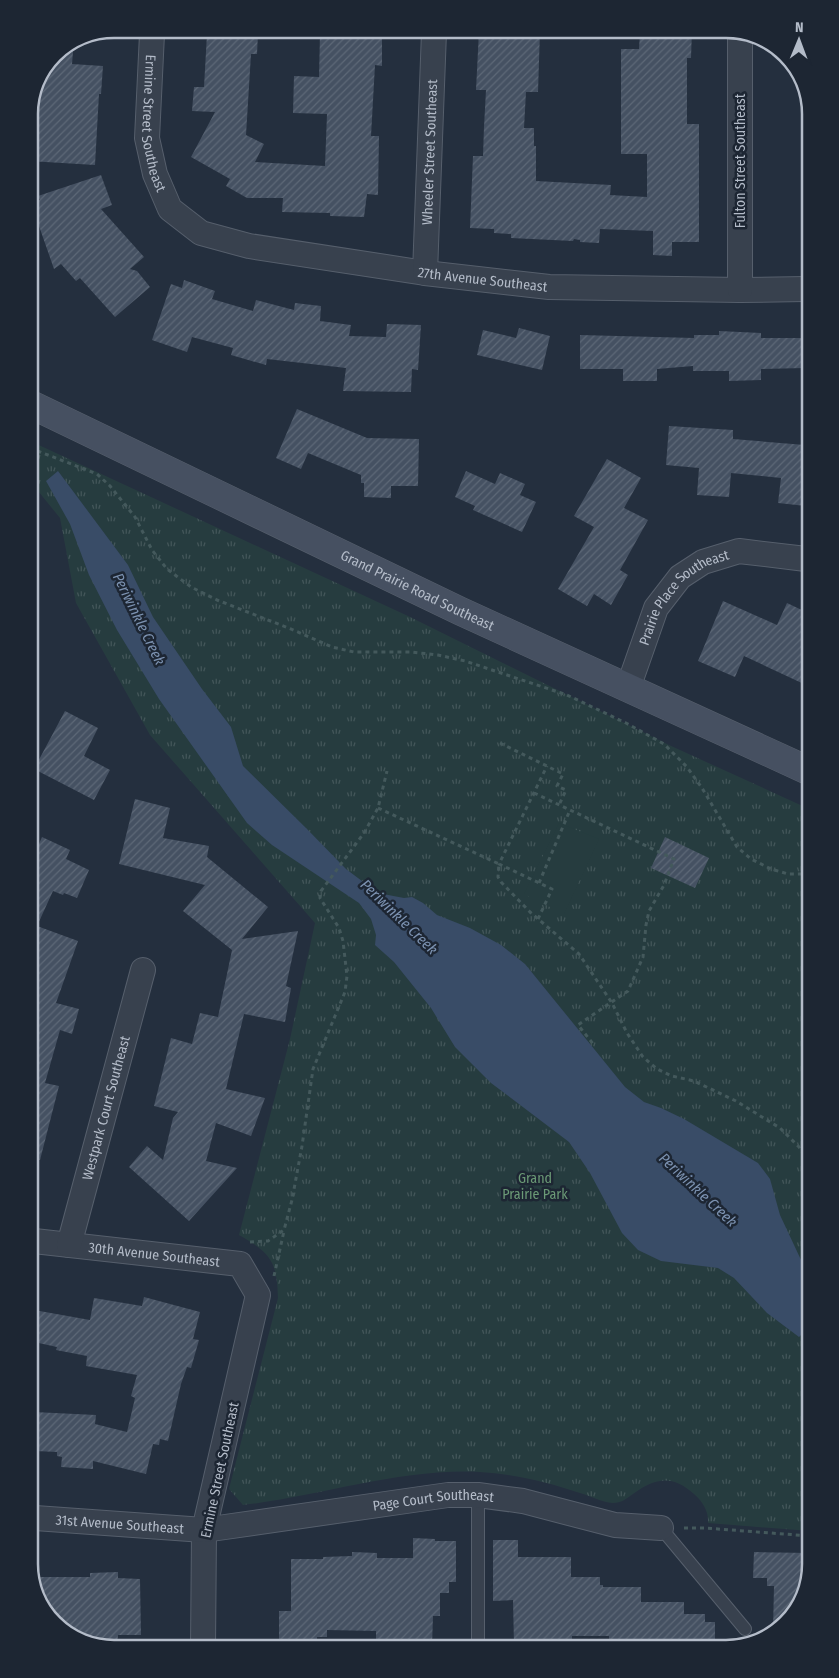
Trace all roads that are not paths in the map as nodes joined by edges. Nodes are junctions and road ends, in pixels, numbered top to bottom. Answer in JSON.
{"nodes":[{"id":1,"x":152,"y":38,"type":"edge"},
{"id":2,"x":434,"y":38,"type":"edge"},
{"id":3,"x":740,"y":39,"type":"edge"},
{"id":4,"x":170,"y":209,"type":"joint"},
{"id":5,"x":426,"y":273,"type":"junction"},
{"id":6,"x":802,"y":289,"type":"edge"},
{"id":7,"x":740,"y":290,"type":"junction"},
{"id":8,"x":38,"y":408,"type":"edge"},
{"id":9,"x":802,"y":559,"type":"edge"},
{"id":10,"x":628,"y":688,"type":"junction"},
{"id":11,"x":802,"y":768,"type":"edge"},
{"id":12,"x":143,"y":970,"type":"dead end"},
{"id":13,"x":37,"y":1241,"type":"edge"},
{"id":14,"x":69,"y":1245,"type":"junction"},
{"id":15,"x":258,"y":1295,"type":"joint"},
{"id":16,"x":478,"y":1495,"type":"junction"},
{"id":17,"x":37,"y":1518,"type":"edge"},
{"id":18,"x":661,"y":1528,"type":"joint"},
{"id":19,"x":204,"y":1530,"type":"junction"},
{"id":20,"x":745,"y":1629,"type":"dead end"},
{"id":21,"x":203,"y":1640,"type":"edge"},
{"id":22,"x":478,"y":1640,"type":"edge"}],
"edges":[{"from":1,"to":4,"type":"street","name":"Ermine Street Southeast"},
{"from":2,"to":5,"type":"street","name":"Wheeler Street Southeast"},
{"from":3,"to":7,"type":"street","name":"Fulton Street Southeast"},
{"from":4,"to":5,"type":"street","name":"27th Avenue Southeast"},
{"from":5,"to":7,"type":"street","name":"27th Avenue Southeast"},
{"from":6,"to":7,"type":"street","name":"27th Avenue Southeast"},
{"from":8,"to":10,"type":"main road","name":"Grand Prairie Road Southeast"},
{"from":9,"to":10,"type":"street","name":"Prairie Place Southeast"},
{"from":10,"to":11,"type":"main road","name":"Grand Prairie Road Southeast"},
{"from":12,"to":14,"type":"street","name":"Westpark Court Southeast"},
{"from":13,"to":14,"type":"street","name":"30th Avenue Southeast"},
{"from":14,"to":15,"type":"street","name":"30th Avenue Southeast"},
{"from":15,"to":19,"type":"street","name":"Ermine Street Southeast"},
{"from":16,"to":18,"type":"street","name":"Page Court Southeast"},
{"from":16,"to":19,"type":"street","name":"Page Court Southeast"},
{"from":16,"to":22,"type":"lane"},
{"from":17,"to":19,"type":"street","name":"31st Avenue Southeast"},
{"from":18,"to":20,"type":"lane"},
{"from":19,"to":21,"type":"street","name":"Ermine Street Southeast"}]}
